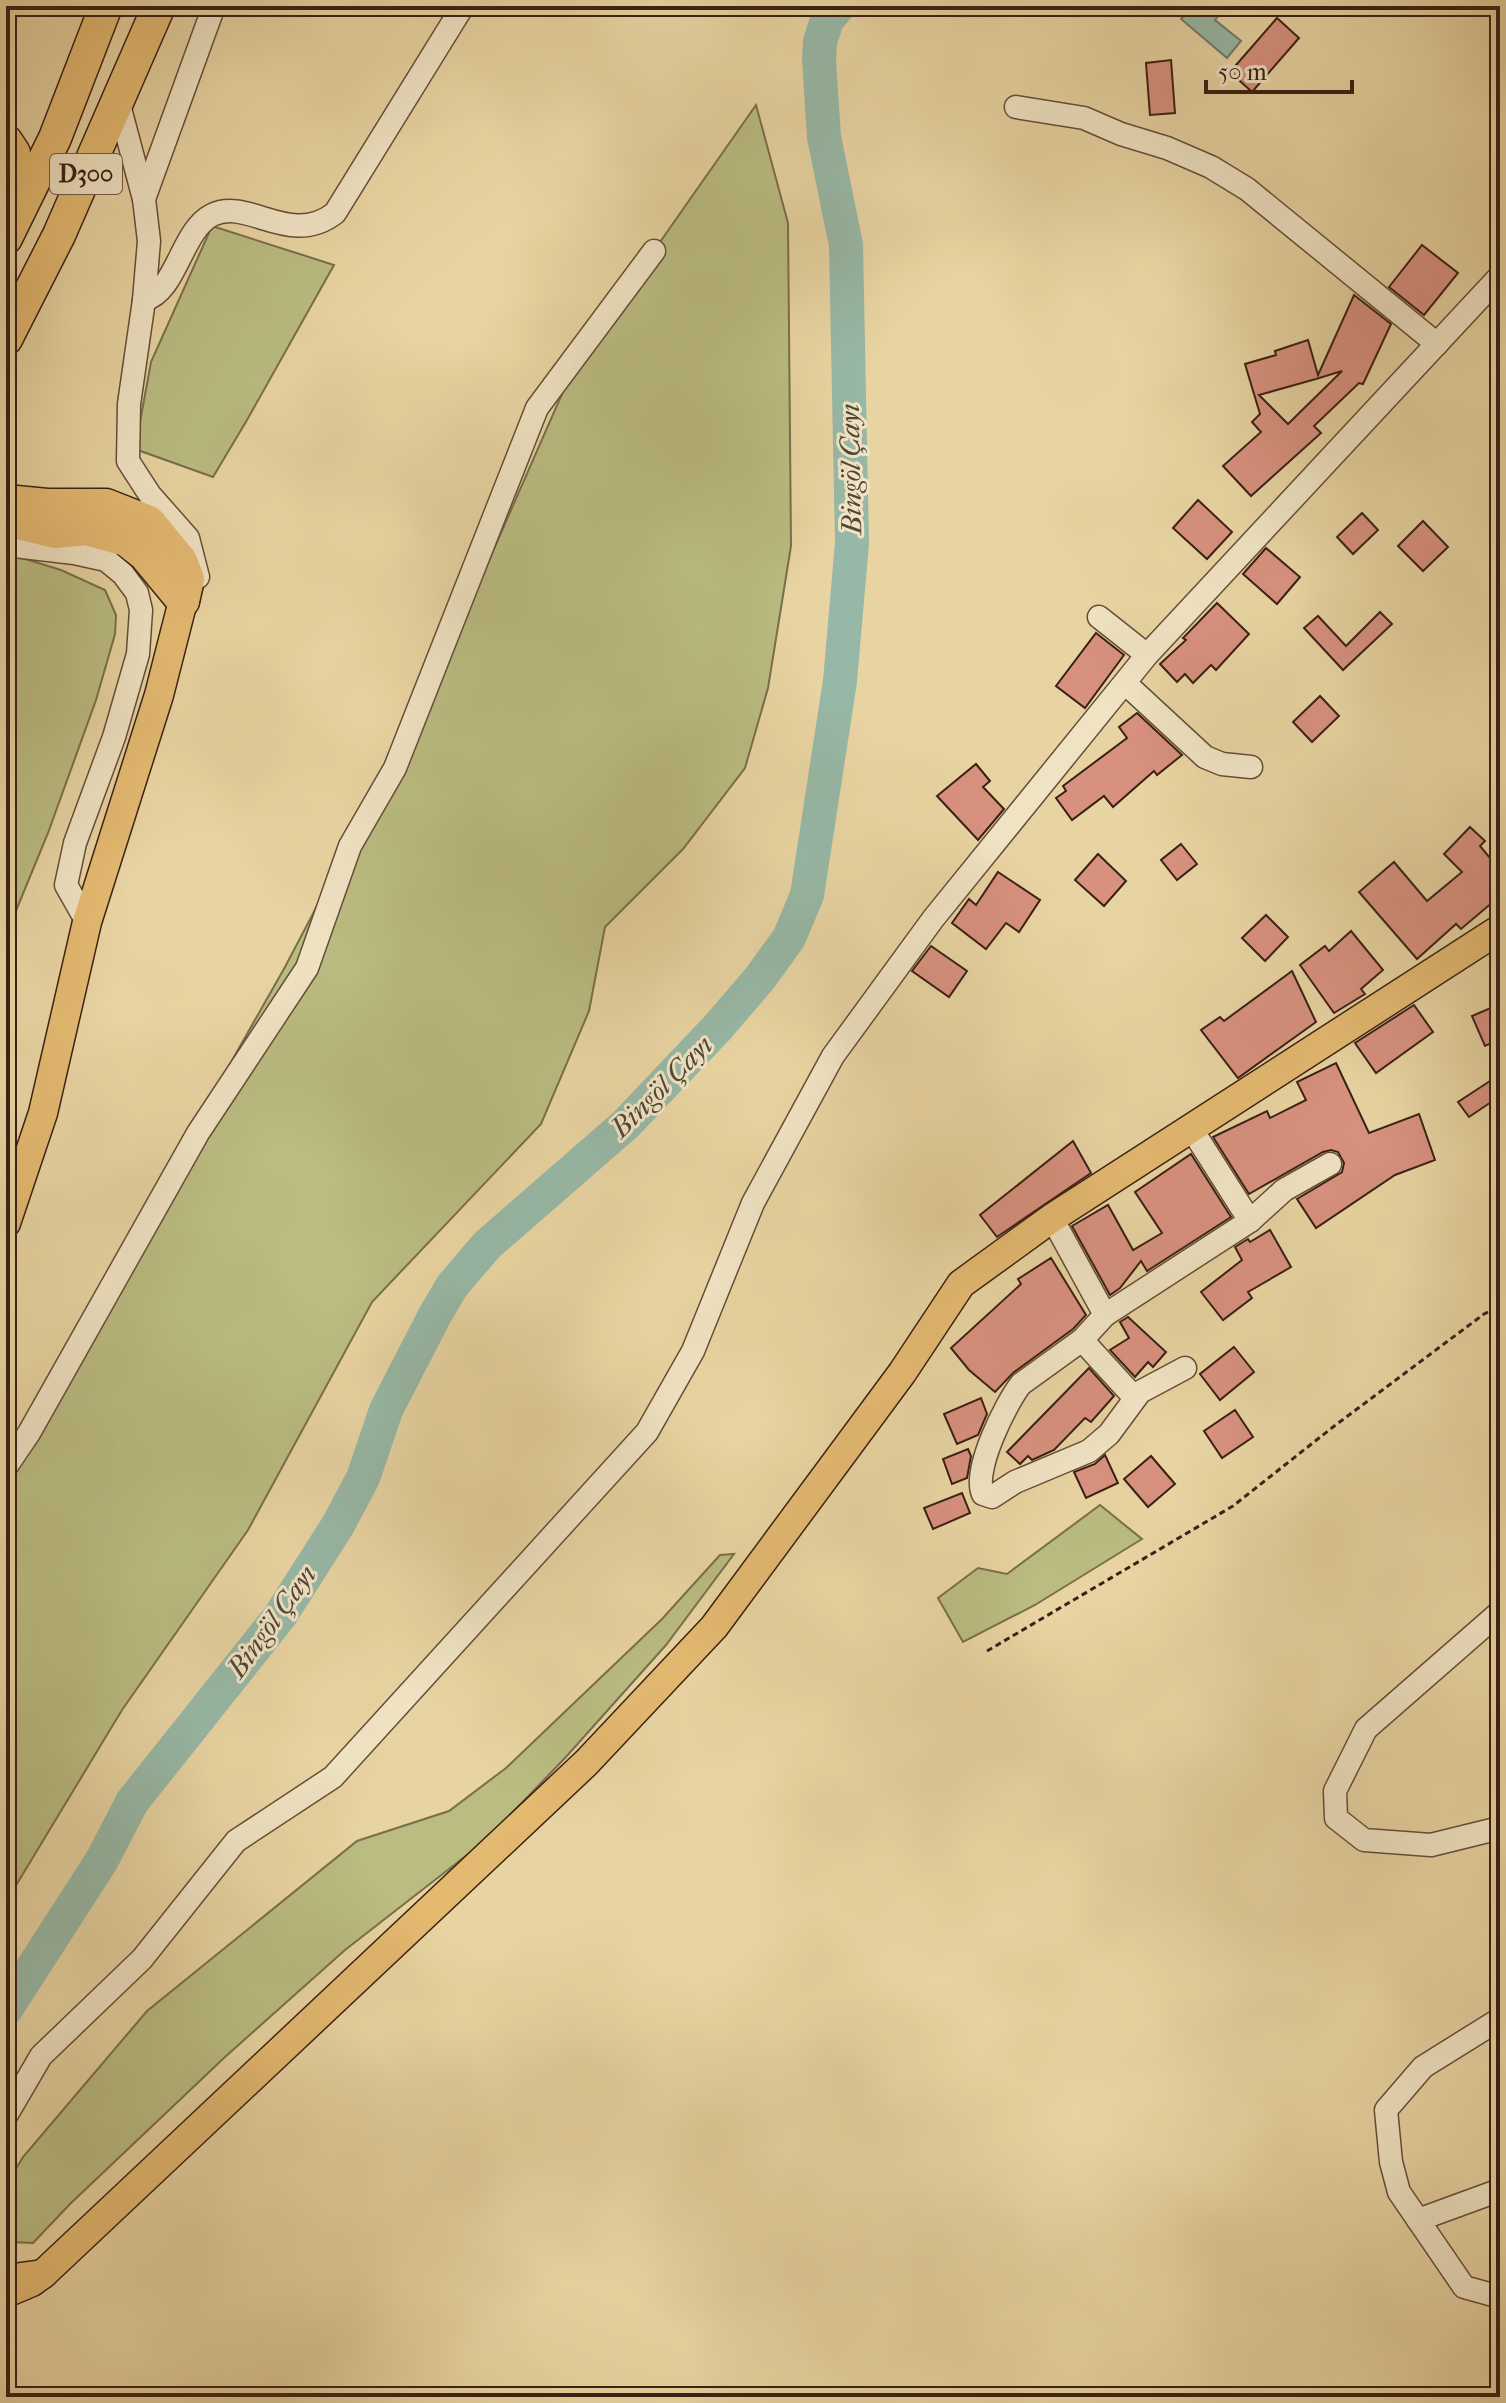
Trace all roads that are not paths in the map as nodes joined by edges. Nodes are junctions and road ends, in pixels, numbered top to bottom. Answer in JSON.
{"nodes":[{"id":1,"x":106,"y":6,"type":"edge"},
{"id":2,"x":159,"y":6,"type":"edge"},
{"id":3,"x":214,"y":6,"type":"edge"},
{"id":4,"x":463,"y":6,"type":"edge"},
{"id":5,"x":118,"y":101,"type":"junction"},
{"id":6,"x":1016,"y":107,"type":"dead end"},
{"id":7,"x":6,"y":141,"type":"edge"},
{"id":8,"x":144,"y":199,"type":"junction"},
{"id":9,"x":9,"y":231,"type":"edge"},
{"id":10,"x":654,"y":251,"type":"dead end"},
{"id":11,"x":1500,"y":276,"type":"edge"},
{"id":12,"x":144,"y":300,"type":"junction"},
{"id":13,"x":6,"y":339,"type":"edge"},
{"id":14,"x":1437,"y":344,"type":"junction"},
{"id":15,"x":6,"y":501,"type":"edge"},
{"id":16,"x":6,"y":520,"type":"edge"},
{"id":17,"x":6,"y":545,"type":"edge"},
{"id":18,"x":183,"y":601,"type":"junction"},
{"id":19,"x":1099,"y":617,"type":"dead end"},
{"id":20,"x":1147,"y":655,"type":"junction"},
{"id":21,"x":1125,"y":683,"type":"junction"},
{"id":22,"x":1251,"y":767,"type":"dead end"},
{"id":23,"x":87,"y":922,"type":"junction"},
{"id":24,"x":1500,"y":929,"type":"edge"},
{"id":25,"x":1191,"y":1128,"type":"junction"},
{"id":26,"x":1330,"y":1164,"type":"dead end"},
{"id":27,"x":1052,"y":1218,"type":"junction"},
{"id":28,"x":1250,"y":1221,"type":"junction"},
{"id":29,"x":6,"y":1223,"type":"edge"},
{"id":30,"x":1105,"y":1315,"type":"junction"},
{"id":31,"x":1082,"y":1340,"type":"junction"},
{"id":32,"x":1185,"y":1368,"type":"dead end"},
{"id":33,"x":1134,"y":1397,"type":"junction"},
{"id":34,"x":6,"y":1467,"type":"edge"},
{"id":35,"x":1500,"y":1612,"type":"edge"},
{"id":36,"x":1500,"y":1828,"type":"edge"},
{"id":37,"x":1500,"y":2019,"type":"edge"},
{"id":38,"x":6,"y":2116,"type":"edge"},
{"id":39,"x":1500,"y":2190,"type":"edge"},
{"id":40,"x":1418,"y":2220,"type":"junction"},
{"id":41,"x":43,"y":2274,"type":"junction"},
{"id":42,"x":6,"y":2279,"type":"edge"},
{"id":43,"x":6,"y":2293,"type":"edge"},
{"id":44,"x":1500,"y":2297,"type":"edge"}],
"edges":[{"from":1,"to":9,"type":"highway","number":"D300"},
{"from":2,"to":5,"type":"highway","number":"D300"},
{"from":3,"to":8,"type":"street"},
{"from":4,"to":12,"type":"street"},
{"from":5,"to":8,"type":"street"},
{"from":5,"to":13,"type":"highway","number":"D300"},
{"from":6,"to":14,"type":"street"},
{"from":7,"to":9,"type":"highway"},
{"from":8,"to":12,"type":"street"},
{"from":10,"to":34,"type":"street"},
{"from":11,"to":14,"type":"street"},
{"from":12,"to":18,"type":"street"},
{"from":14,"to":20,"type":"street"},
{"from":15,"to":18,"type":"highway"},
{"from":16,"to":18,"type":"highway"},
{"from":17,"to":23,"type":"street"},
{"from":18,"to":23,"type":"main road"},
{"from":19,"to":20,"type":"street"},
{"from":20,"to":21,"type":"street"},
{"from":21,"to":22,"type":"street"},
{"from":21,"to":38,"type":"street"},
{"from":23,"to":29,"type":"main road"},
{"from":24,"to":25,"type":"main road"},
{"from":25,"to":27,"type":"main road"},
{"from":25,"to":28,"type":"street"},
{"from":26,"to":28,"type":"street"},
{"from":27,"to":30,"type":"street"},
{"from":27,"to":41,"type":"main road"},
{"from":28,"to":30,"type":"street"},
{"from":30,"to":31,"type":"street"},
{"from":31,"to":33,"type":"street"},
{"from":31,"to":33,"type":"street"},
{"from":32,"to":33,"type":"street"},
{"from":35,"to":36,"type":"street"},
{"from":37,"to":40,"type":"street"},
{"from":39,"to":40,"type":"street"},
{"from":40,"to":44,"type":"street"},
{"from":41,"to":42,"type":"main road"},
{"from":41,"to":43,"type":"main road"}]}
